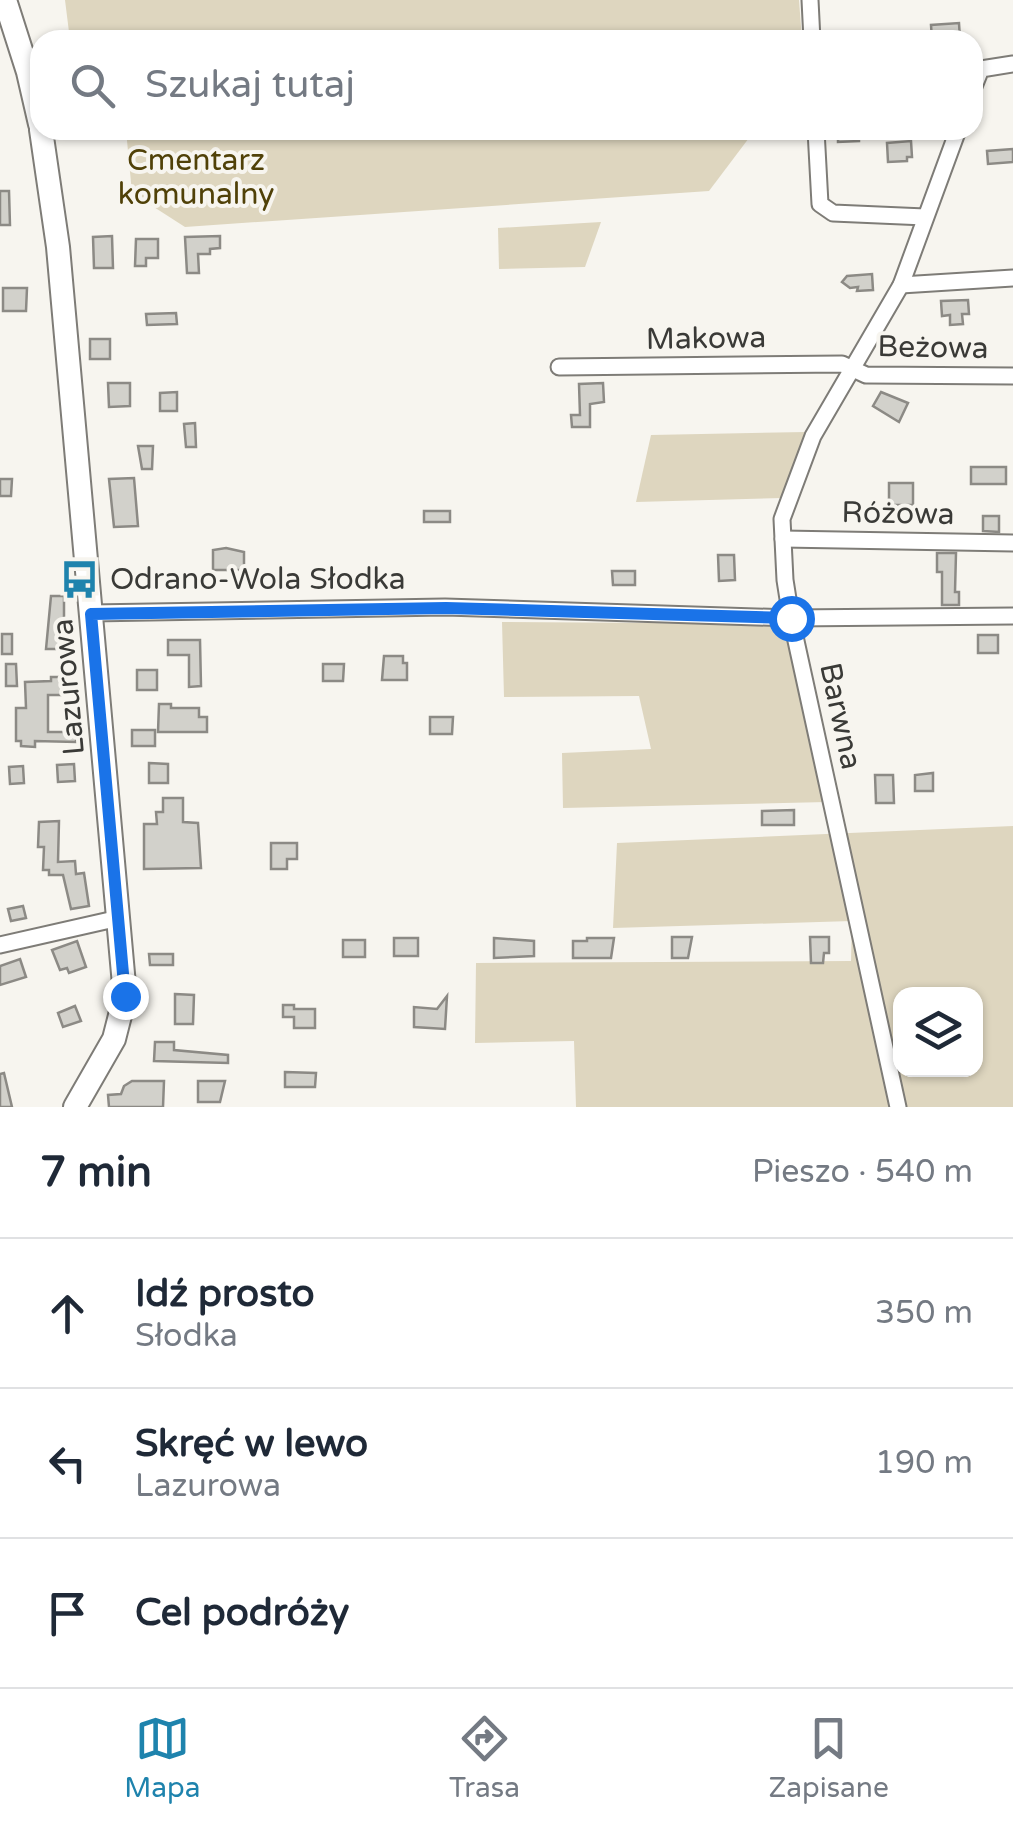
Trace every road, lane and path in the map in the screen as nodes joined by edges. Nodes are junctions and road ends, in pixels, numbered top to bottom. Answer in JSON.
{"nodes":[{"id":1,"x":6,"y":0,"type":"edge"},
{"id":2,"x":810,"y":0,"type":"edge"},
{"id":3,"x":812,"y":30,"type":"edge"},
{"id":4,"x":1013,"y":64,"type":"edge"},
{"id":5,"x":983,"y":69,"type":"edge"},
{"id":6,"x":30,"y":81,"type":"edge"},
{"id":7,"x":42,"y":140,"type":"edge"},
{"id":8,"x":817,"y":140,"type":"edge"},
{"id":9,"x":954,"y":140,"type":"edge"},
{"id":10,"x":925,"y":217,"type":"junction"},
{"id":11,"x":1013,"y":278,"type":"edge"},
{"id":12,"x":901,"y":285,"type":"junction"},
{"id":13,"x":559,"y":367,"type":"dead end"},
{"id":14,"x":853,"y":368,"type":"junction"},
{"id":15,"x":1013,"y":376,"type":"edge"},
{"id":16,"x":783,"y":539,"type":"junction"},
{"id":17,"x":1013,"y":543,"type":"edge"},
{"id":18,"x":91,"y":614,"type":"junction"},
{"id":19,"x":1013,"y":616,"type":"edge"},
{"id":20,"x":791,"y":618,"type":"junction"},
{"id":21,"x":120,"y":918,"type":"junction"},
{"id":22,"x":0,"y":945,"type":"edge"},
{"id":23,"x":75,"y":1107,"type":"edge"},
{"id":24,"x":898,"y":1107,"type":"edge"}],
"edges":[{"from":1,"to":6,"type":"street","name":"Lazurowa"},
{"from":2,"to":3,"type":"street"},
{"from":4,"to":5,"type":"street"},
{"from":7,"to":18,"type":"street","name":"Lazurowa"},
{"from":8,"to":10,"type":"street"},
{"from":9,"to":10,"type":"street","name":"Barwna"},
{"from":10,"to":12,"type":"street","name":"Barwna"},
{"from":11,"to":12,"type":"street"},
{"from":12,"to":14,"type":"street","name":"Barwna"},
{"from":13,"to":14,"type":"street","name":"Makowa"},
{"from":14,"to":15,"type":"street","name":"Beżowa"},
{"from":14,"to":16,"type":"street","name":"Barwna"},
{"from":16,"to":17,"type":"street","name":"Różowa"},
{"from":16,"to":20,"type":"street","name":"Barwna"},
{"from":18,"to":20,"type":"street"},
{"from":18,"to":21,"type":"street","name":"Lazurowa"},
{"from":19,"to":20,"type":"street"},
{"from":20,"to":24,"type":"street","name":"Barwna"},
{"from":21,"to":22,"type":"street"},
{"from":21,"to":23,"type":"street","name":"Lazurowa"}]}
